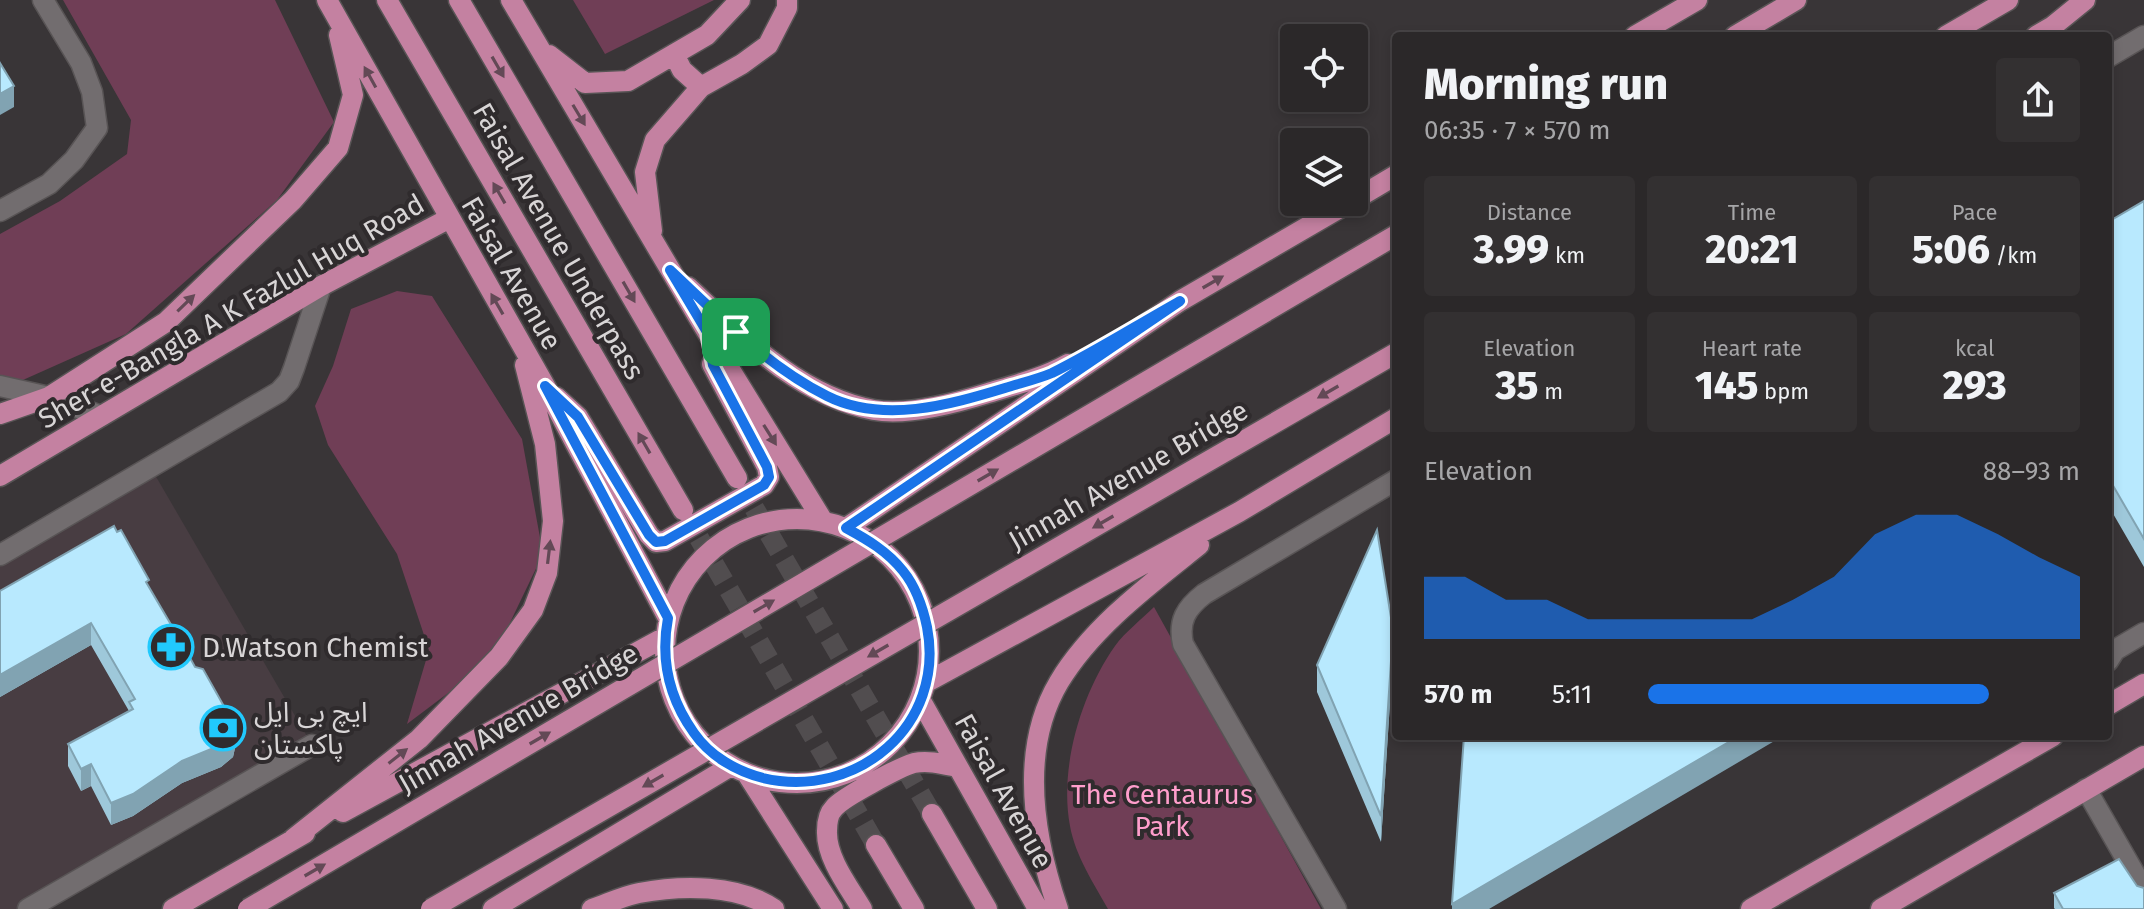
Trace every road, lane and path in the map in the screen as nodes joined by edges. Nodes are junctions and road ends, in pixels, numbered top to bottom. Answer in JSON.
{"nodes":[{"id":1,"x":43,"y":0,"type":"edge"},
{"id":2,"x":387,"y":0,"type":"edge"},
{"id":3,"x":459,"y":0,"type":"edge"},
{"id":4,"x":511,"y":0,"type":"edge"},
{"id":5,"x":740,"y":0,"type":"edge"},
{"id":6,"x":787,"y":0,"type":"edge"},
{"id":7,"x":1697,"y":0,"type":"edge"},
{"id":8,"x":1796,"y":0,"type":"edge"},
{"id":9,"x":2085,"y":0,"type":"edge"},
{"id":10,"x":2004,"y":2,"type":"edge"},
{"id":11,"x":330,"y":5,"type":"edge"},
{"id":12,"x":1642,"y":32,"type":"edge"},
{"id":13,"x":1742,"y":32,"type":"edge"},
{"id":14,"x":1953,"y":32,"type":"edge"},
{"id":15,"x":2043,"y":32,"type":"edge"},
{"id":16,"x":2144,"y":36,"type":"edge"},
{"id":17,"x":539,"y":48,"type":"junction"},
{"id":18,"x":674,"y":54,"type":"junction"},
{"id":19,"x":2112,"y":55,"type":"edge"},
{"id":20,"x":701,"y":87,"type":"junction"},
{"id":21,"x":1392,"y":177,"type":"edge"},
{"id":22,"x":1368,"y":192,"type":"edge"},
{"id":23,"x":0,"y":211,"type":"edge"},
{"id":24,"x":1326,"y":216,"type":"edge"},
{"id":25,"x":448,"y":219,"type":"junction"},
{"id":26,"x":1392,"y":237,"type":"edge"},
{"id":27,"x":653,"y":240,"type":"junction"},
{"id":28,"x":670,"y":270,"type":"junction"},
{"id":29,"x":321,"y":286,"type":"junction"},
{"id":30,"x":1180,"y":301,"type":"junction"},
{"id":31,"x":707,"y":332,"type":"junction"},
{"id":32,"x":520,"y":345,"type":"junction"},
{"id":33,"x":1392,"y":355,"type":"edge"},
{"id":34,"x":0,"y":386,"type":"edge"},
{"id":35,"x":545,"y":386,"type":"junction"},
{"id":36,"x":49,"y":397,"type":"junction"},
{"id":37,"x":0,"y":414,"type":"edge"},
{"id":38,"x":101,"y":416,"type":"junction"},
{"id":39,"x":1392,"y":420,"type":"edge"},
{"id":40,"x":0,"y":476,"type":"edge"},
{"id":41,"x":737,"y":478,"type":"tunnel mouth"},
{"id":42,"x":1392,"y":482,"type":"edge"},
{"id":43,"x":683,"y":510,"type":"tunnel mouth"},
{"id":44,"x":1239,"y":512,"type":"junction"},
{"id":45,"x":823,"y":521,"type":"junction"},
{"id":46,"x":846,"y":528,"type":"junction"},
{"id":47,"x":0,"y":555,"type":"edge"},
{"id":48,"x":666,"y":628,"type":"junction"},
{"id":49,"x":2144,"y":633,"type":"edge"},
{"id":50,"x":2112,"y":655,"type":"edge"},
{"id":51,"x":2144,"y":684,"type":"edge"},
{"id":52,"x":924,"y":692,"type":"junction"},
{"id":53,"x":2112,"y":703,"type":"edge"},
{"id":54,"x":2046,"y":740,"type":"edge"},
{"id":55,"x":312,"y":745,"type":"dead end"},
{"id":56,"x":2144,"y":756,"type":"edge"},
{"id":57,"x":957,"y":767,"type":"junction"},
{"id":58,"x":739,"y":770,"type":"junction"},
{"id":59,"x":2086,"y":789,"type":"junction"},
{"id":60,"x":932,"y":814,"type":"tunnel mouth"},
{"id":61,"x":293,"y":839,"type":"junction"},
{"id":62,"x":876,"y":845,"type":"tunnel mouth"},
{"id":63,"x":2144,"y":890,"type":"edge"},
{"id":64,"x":28,"y":909,"type":"edge"},
{"id":65,"x":173,"y":909,"type":"edge"},
{"id":66,"x":248,"y":909,"type":"edge"},
{"id":67,"x":431,"y":909,"type":"edge"},
{"id":68,"x":493,"y":909,"type":"edge"},
{"id":69,"x":592,"y":909,"type":"edge"},
{"id":70,"x":774,"y":909,"type":"edge"},
{"id":71,"x":833,"y":909,"type":"edge"},
{"id":72,"x":862,"y":909,"type":"edge"},
{"id":73,"x":914,"y":909,"type":"edge"},
{"id":74,"x":987,"y":909,"type":"edge"},
{"id":75,"x":1038,"y":909,"type":"edge"},
{"id":76,"x":1058,"y":909,"type":"edge"},
{"id":77,"x":1336,"y":909,"type":"edge"},
{"id":78,"x":1751,"y":909,"type":"edge"},
{"id":79,"x":1881,"y":909,"type":"edge"}],
"edges":[{"from":1,"to":23,"type":"street"},
{"from":43,"to":2,"type":"main road","name":"Faisal Avenue Underpass","one_way":true},
{"from":3,"to":41,"type":"main road","name":"Faisal Avenue Underpass","one_way":true},
{"from":4,"to":17,"type":"main road"},
{"from":5,"to":18,"type":"main road"},
{"from":6,"to":20,"type":"main road"},
{"from":7,"to":12,"type":"main road"},
{"from":8,"to":13,"type":"main road"},
{"from":9,"to":15,"type":"main road"},
{"from":10,"to":14,"type":"main road"},
{"from":25,"to":11,"type":"main road","name":"Faisal Avenue","one_way":true},
{"from":36,"to":11,"type":"main road","name":"Sher-e-Bangla A K Fazlul Huq Road","one_way":true},
{"from":16,"to":19,"type":"street"},
{"from":17,"to":18,"type":"main road"},
{"from":17,"to":27,"type":"main road","one_way":true},
{"from":18,"to":20,"type":"main road"},
{"from":20,"to":27,"type":"main road"},
{"from":21,"to":22,"type":"main road"},
{"from":30,"to":24,"type":"main road","one_way":true},
{"from":25,"to":29,"type":"main road","name":"Sher-e-Bangla A K Fazlul Huq Road"},
{"from":32,"to":25,"type":"main road","name":"Faisal Avenue","one_way":true},
{"from":66,"to":26,"type":"main road","name":"Jinnah Avenue Bridge","one_way":true,"bridge":true},
{"from":27,"to":28,"type":"main road"},
{"from":28,"to":30,"type":"main road"},
{"from":28,"to":31,"type":"main road"},
{"from":29,"to":38,"type":"main road","name":"Sher-e-Bangla A K Fazlul Huq Road"},
{"from":29,"to":47,"type":"street"},
{"from":30,"to":46,"type":"main road"},
{"from":31,"to":35,"type":"main road"},
{"from":31,"to":45,"type":"main road","one_way":true},
{"from":32,"to":35,"type":"main road","name":"Faisal Avenue"},
{"from":61,"to":32,"type":"main road","one_way":true},
{"from":33,"to":67,"type":"main road","name":"Jinnah Avenue Bridge","one_way":true,"bridge":true},
{"from":34,"to":36,"type":"street"},
{"from":35,"to":48,"type":"main road","name":"Faisal Avenue"},
{"from":36,"to":37,"type":"main road","name":"Sher-e-Bangla A K Fazlul Huq Road"},
{"from":36,"to":38,"type":"street"},
{"from":38,"to":40,"type":"main road","name":"Sher-e-Bangla A K Fazlul Huq Road"},
{"from":39,"to":44,"type":"main road"},
{"from":42,"to":77,"type":"street"},
{"from":44,"to":52,"type":"main road"},
{"from":44,"to":76,"type":"main road"},
{"from":45,"to":46,"type":"main road"},
{"from":45,"to":48,"type":"main road"},
{"from":46,"to":52,"type":"main road"},
{"from":48,"to":58,"type":"main road"},
{"from":48,"to":61,"type":"main road"},
{"from":49,"to":50,"type":"street"},
{"from":51,"to":53,"type":"main road"},
{"from":52,"to":57,"type":"main road","name":"Faisal Avenue"},
{"from":52,"to":58,"type":"main road"},
{"from":54,"to":78,"type":"main road"},
{"from":55,"to":64,"type":"street"},
{"from":56,"to":59,"type":"main road"},
{"from":57,"to":72,"type":"main road"},
{"from":57,"to":75,"type":"main road","name":"Faisal Avenue"},
{"from":58,"to":68,"type":"main road"},
{"from":58,"to":71,"type":"main road"},
{"from":59,"to":63,"type":"street"},
{"from":59,"to":79,"type":"main road"},
{"from":60,"to":74,"type":"main road"},
{"from":61,"to":65,"type":"main road"},
{"from":62,"to":73,"type":"main road"},
{"from":69,"to":70,"type":"main road"}]}
